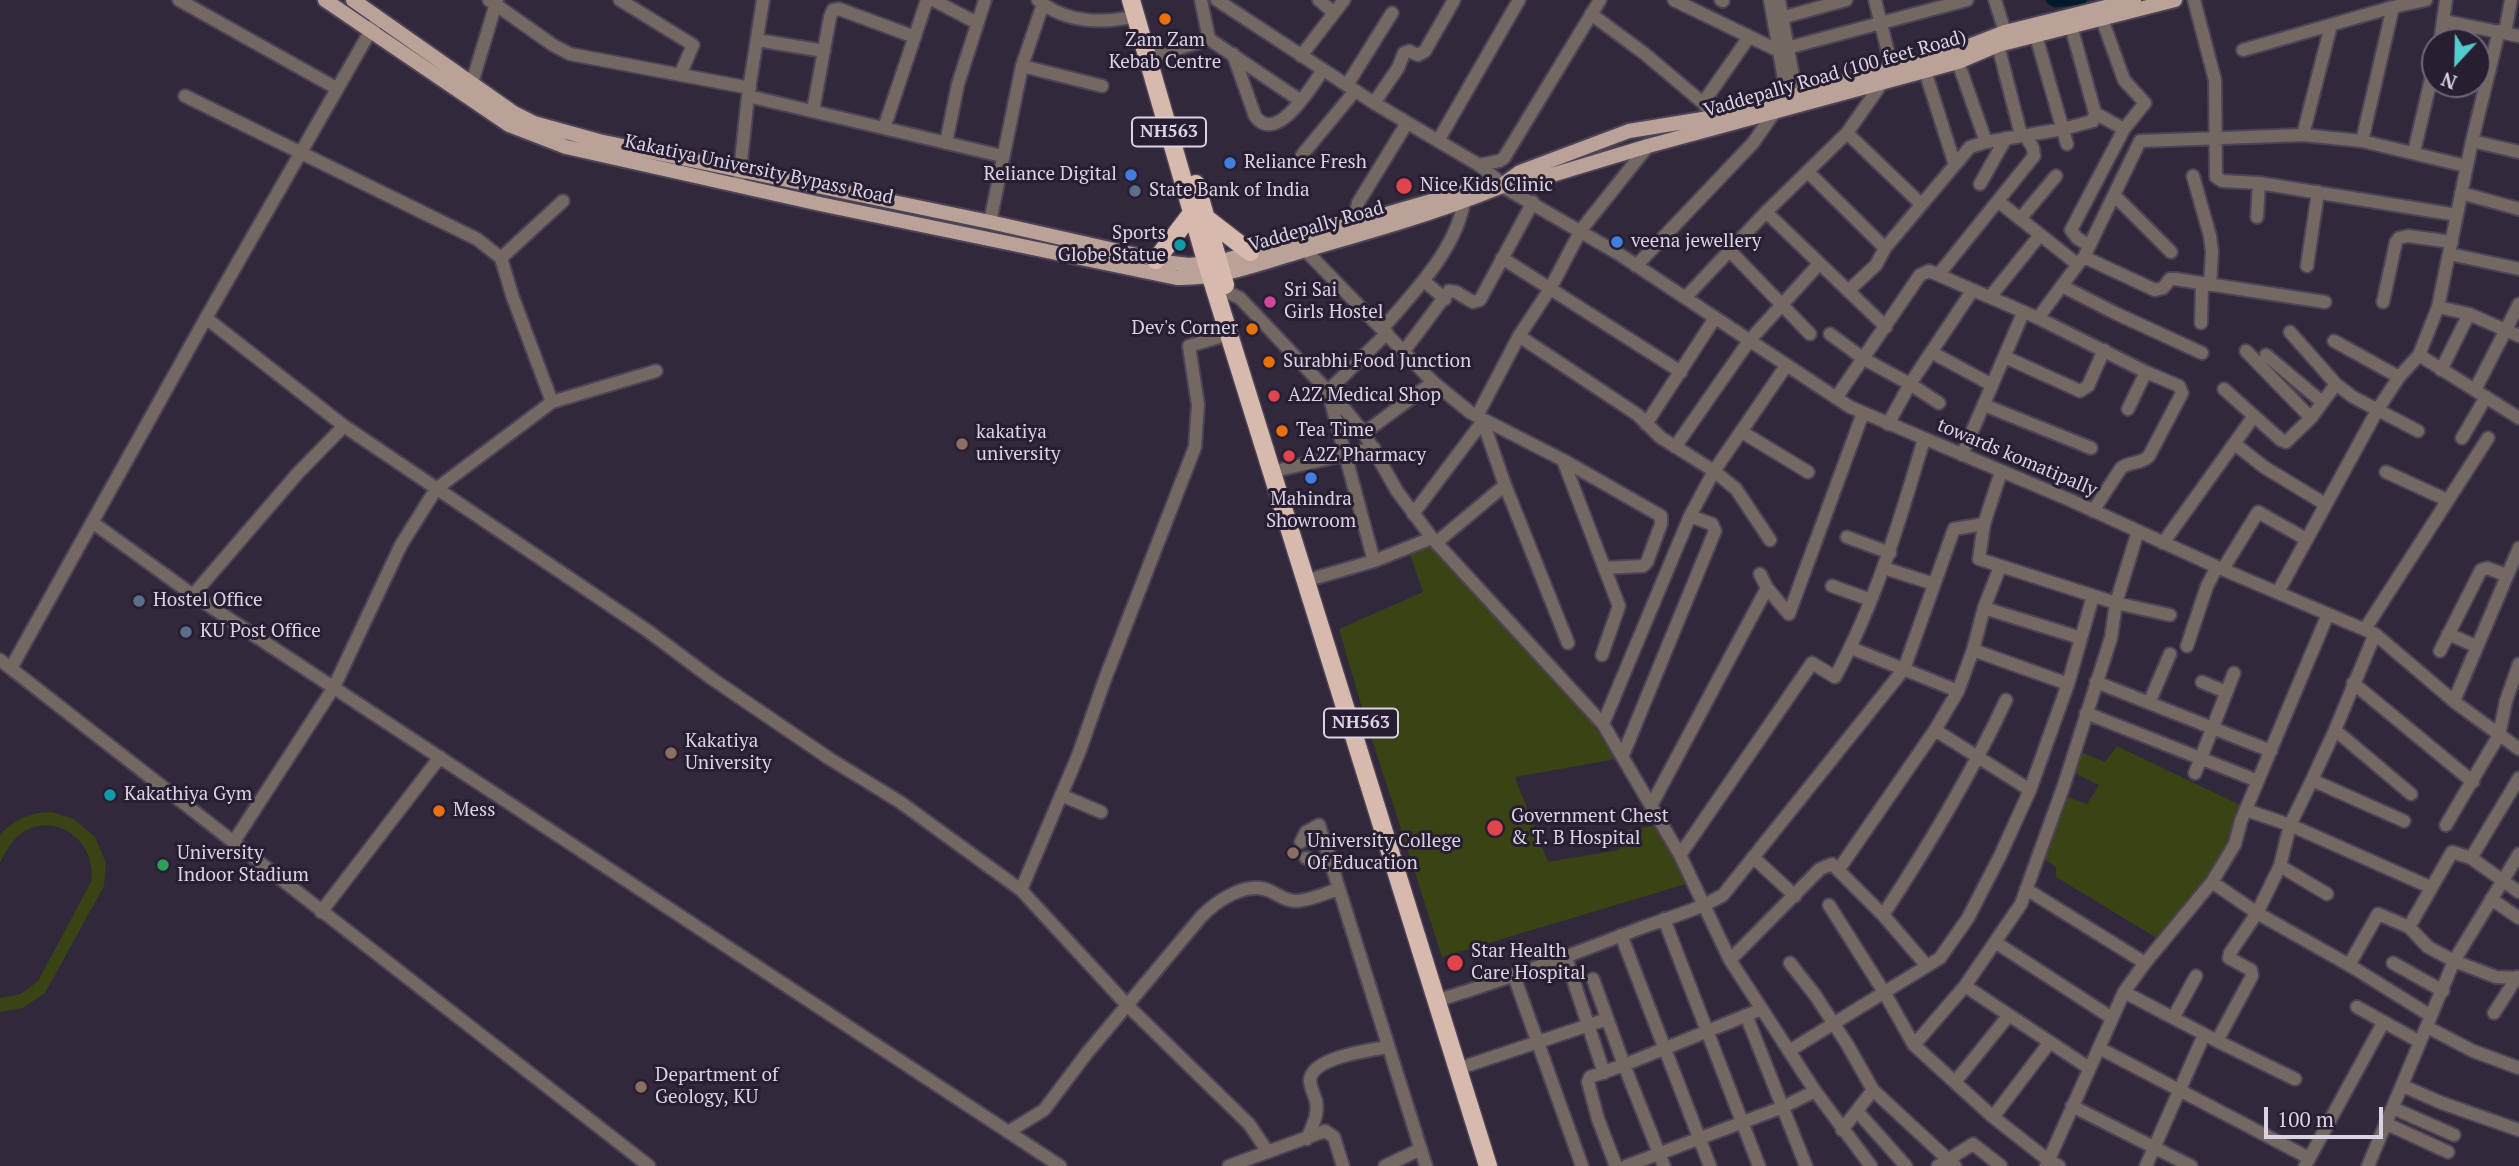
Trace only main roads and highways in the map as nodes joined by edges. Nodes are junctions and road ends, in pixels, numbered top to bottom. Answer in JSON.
{"nodes":[{"id":1,"x":325,"y":0,"type":"edge"},
{"id":2,"x":2134,"y":0,"type":"edge"},
{"id":3,"x":2175,"y":0,"type":"edge"},
{"id":4,"x":361,"y":2,"type":"edge"},
{"id":5,"x":1136,"y":5,"type":"edge"},
{"id":6,"x":2066,"y":24,"type":"junction"},
{"id":7,"x":2001,"y":39,"type":"junction"},
{"id":8,"x":1789,"y":102,"type":"junction"},
{"id":9,"x":739,"y":177,"type":"junction"},
{"id":10,"x":1503,"y":185,"type":"junction"},
{"id":11,"x":1199,"y":215,"type":"junction"},
{"id":12,"x":1250,"y":252,"type":"junction"},
{"id":13,"x":1156,"y":260,"type":"junction"},
{"id":14,"x":1218,"y":275,"type":"junction"},
{"id":15,"x":1490,"y":1165,"type":"edge"}],
"edges":[{"from":1,"to":9,"type":"main road","name":"Kakatiya University Bypass Road"},
{"from":2,"to":6,"type":"main road"},
{"from":3,"to":6,"type":"main road"},
{"from":4,"to":9,"type":"main road","name":"Kakatiya University Bypass Road"},
{"from":5,"to":11,"type":"highway","number":"NH563"},
{"from":5,"to":11,"type":"highway","number":"NH563"},
{"from":6,"to":7,"type":"main road","name":"Vaddepally Road (100 feet Road)"},
{"from":7,"to":8,"type":"main road"},
{"from":7,"to":8,"type":"main road","name":"Vaddepally Road (100 feet Road)"},
{"from":8,"to":10,"type":"main road","name":"Vaddepally Road (100 feet Road)"},
{"from":8,"to":10,"type":"main road"},
{"from":9,"to":13,"type":"main road","name":"Kakatiya University Bypass Road"},
{"from":9,"to":14,"type":"main road","name":"Kakatiya University Bypass Road"},
{"from":10,"to":12,"type":"main road"},
{"from":10,"to":14,"type":"main road","name":"Vaddepally Road"},
{"from":11,"to":12,"type":"highway"},
{"from":11,"to":13,"type":"highway"},
{"from":11,"to":14,"type":"highway","number":"NH563"},
{"from":12,"to":14,"type":"main road"},
{"from":13,"to":14,"type":"main road","name":"Kakatiya University Bypass Road"},
{"from":14,"to":15,"type":"highway","number":"NH563"},
{"from":14,"to":15,"type":"highway","number":"NH563"}]}
